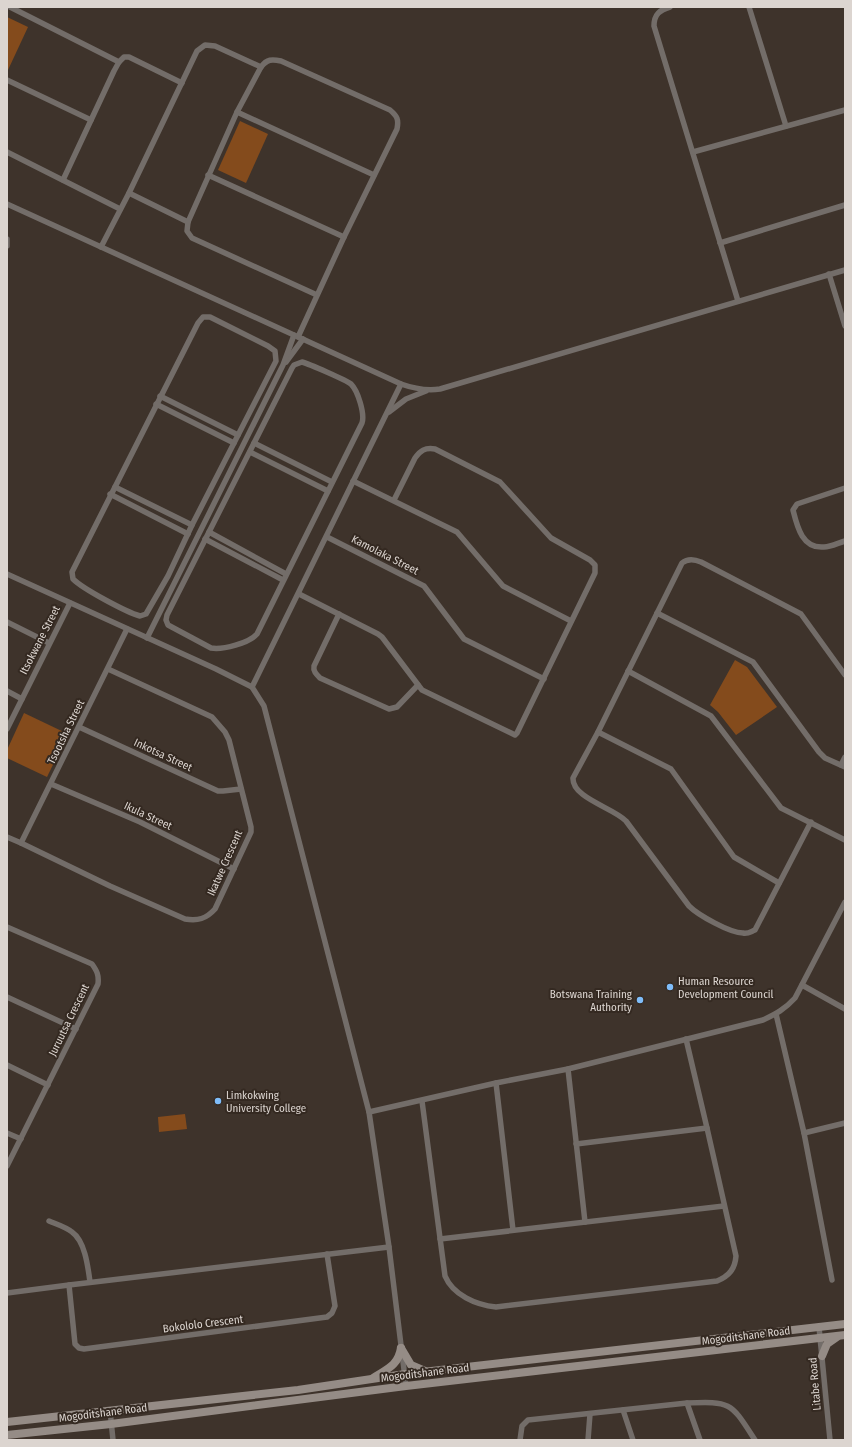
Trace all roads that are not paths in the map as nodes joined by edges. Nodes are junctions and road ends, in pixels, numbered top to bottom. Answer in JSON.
{"nodes":[{"id":1,"x":10,"y":7,"type":"edge"},
{"id":2,"x":670,"y":7,"type":"edge"},
{"id":3,"x":750,"y":7,"type":"edge"},
{"id":4,"x":119,"y":62,"type":"junction"},
{"id":5,"x":260,"y":67,"type":"junction"},
{"id":6,"x":7,"y":80,"type":"edge"},
{"id":7,"x":182,"y":84,"type":"junction"},
{"id":8,"x":845,"y":110,"type":"edge"},
{"id":9,"x":237,"y":112,"type":"junction"},
{"id":10,"x":91,"y":120,"type":"junction"},
{"id":11,"x":786,"y":126,"type":"junction"},
{"id":12,"x":7,"y":152,"type":"edge"},
{"id":13,"x":693,"y":152,"type":"junction"},
{"id":14,"x":208,"y":175,"type":"junction"},
{"id":15,"x":374,"y":175,"type":"junction"},
{"id":16,"x":63,"y":180,"type":"junction"},
{"id":17,"x":129,"y":192,"type":"junction"},
{"id":18,"x":7,"y":204,"type":"edge"},
{"id":19,"x":845,"y":205,"type":"edge"},
{"id":20,"x":120,"y":209,"type":"junction"},
{"id":21,"x":188,"y":222,"type":"junction"},
{"id":22,"x":344,"y":237,"type":"junction"},
{"id":23,"x":7,"y":239,"type":"edge"},
{"id":24,"x":720,"y":243,"type":"junction"},
{"id":25,"x":7,"y":246,"type":"edge"},
{"id":26,"x":101,"y":247,"type":"junction"},
{"id":27,"x":845,"y":270,"type":"edge"},
{"id":28,"x":829,"y":274,"type":"junction"},
{"id":29,"x":317,"y":295,"type":"junction"},
{"id":30,"x":738,"y":301,"type":"junction"},
{"id":31,"x":845,"y":326,"type":"edge"},
{"id":32,"x":298,"y":337,"type":"junction"},
{"id":33,"x":283,"y":366,"type":"junction"},
{"id":34,"x":401,"y":384,"type":"junction"},
{"id":35,"x":428,"y":390,"type":"junction"},
{"id":36,"x":259,"y":393,"type":"junction"},
{"id":37,"x":160,"y":396,"type":"junction"},
{"id":38,"x":268,"y":397,"type":"junction"},
{"id":39,"x":275,"y":401,"type":"junction"},
{"id":40,"x":156,"y":404,"type":"junction"},
{"id":41,"x":387,"y":413,"type":"junction"},
{"id":42,"x":238,"y":435,"type":"junction"},
{"id":43,"x":234,"y":443,"type":"junction"},
{"id":44,"x":254,"y":443,"type":"junction"},
{"id":45,"x":250,"y":452,"type":"junction"},
{"id":46,"x":353,"y":480,"type":"junction"},
{"id":47,"x":332,"y":482,"type":"junction"},
{"id":48,"x":213,"y":484,"type":"junction"},
{"id":49,"x":115,"y":487,"type":"junction"},
{"id":50,"x":222,"y":488,"type":"junction"},
{"id":51,"x":845,"y":488,"type":"edge"},
{"id":52,"x":328,"y":491,"type":"junction"},
{"id":53,"x":229,"y":492,"type":"junction"},
{"id":54,"x":110,"y":494,"type":"junction"},
{"id":55,"x":394,"y":500,"type":"junction"},
{"id":56,"x":192,"y":526,"type":"junction"},
{"id":57,"x":209,"y":532,"type":"junction"},
{"id":58,"x":188,"y":534,"type":"junction"},
{"id":59,"x":327,"y":537,"type":"junction"},
{"id":60,"x":205,"y":539,"type":"junction"},
{"id":61,"x":845,"y":541,"type":"edge"},
{"id":62,"x":7,"y":574,"type":"edge"},
{"id":63,"x":286,"y":574,"type":"junction"},
{"id":64,"x":168,"y":576,"type":"junction"},
{"id":65,"x":176,"y":580,"type":"junction"},
{"id":66,"x":283,"y":580,"type":"junction"},
{"id":67,"x":183,"y":583,"type":"junction"},
{"id":68,"x":299,"y":594,"type":"junction"},
{"id":69,"x":70,"y":603,"type":"junction"},
{"id":70,"x":657,"y":613,"type":"junction"},
{"id":71,"x":339,"y":614,"type":"junction"},
{"id":72,"x":571,"y":621,"type":"junction"},
{"id":73,"x":7,"y":622,"type":"edge"},
{"id":74,"x":127,"y":629,"type":"junction"},
{"id":75,"x":147,"y":638,"type":"junction"},
{"id":76,"x":49,"y":643,"type":"junction"},
{"id":77,"x":108,"y":669,"type":"junction"},
{"id":78,"x":628,"y":672,"type":"junction"},
{"id":79,"x":845,"y":675,"type":"edge"},
{"id":80,"x":544,"y":680,"type":"junction"},
{"id":81,"x":418,"y":686,"type":"junction"},
{"id":82,"x":252,"y":687,"type":"junction"},
{"id":83,"x":7,"y":691,"type":"edge"},
{"id":84,"x":22,"y":699,"type":"junction"},
{"id":85,"x":79,"y":727,"type":"junction"},
{"id":86,"x":7,"y":729,"type":"edge"},
{"id":87,"x":598,"y":732,"type":"junction"},
{"id":88,"x":845,"y":757,"type":"edge"},
{"id":89,"x":843,"y":766,"type":"edge"},
{"id":90,"x":51,"y":784,"type":"junction"},
{"id":91,"x":241,"y":789,"type":"junction"},
{"id":92,"x":811,"y":822,"type":"junction"},
{"id":93,"x":7,"y":837,"type":"edge"},
{"id":94,"x":845,"y":840,"type":"edge"},
{"id":95,"x":21,"y":843,"type":"junction"},
{"id":96,"x":234,"y":869,"type":"junction"},
{"id":97,"x":779,"y":883,"type":"junction"},
{"id":98,"x":845,"y":902,"type":"edge"},
{"id":99,"x":7,"y":927,"type":"edge"},
{"id":100,"x":802,"y":985,"type":"junction"},
{"id":101,"x":7,"y":997,"type":"edge"},
{"id":102,"x":845,"y":1009,"type":"edge"},
{"id":103,"x":776,"y":1014,"type":"junction"},
{"id":104,"x":76,"y":1029,"type":"junction"},
{"id":105,"x":686,"y":1039,"type":"junction"},
{"id":106,"x":7,"y":1065,"type":"edge"},
{"id":107,"x":568,"y":1069,"type":"junction"},
{"id":108,"x":496,"y":1084,"type":"junction"},
{"id":109,"x":48,"y":1085,"type":"junction"},
{"id":110,"x":422,"y":1101,"type":"junction"},
{"id":111,"x":369,"y":1112,"type":"junction"},
{"id":112,"x":845,"y":1123,"type":"edge"},
{"id":113,"x":707,"y":1128,"type":"junction"},
{"id":114,"x":7,"y":1133,"type":"edge"},
{"id":115,"x":804,"y":1133,"type":"junction"},
{"id":116,"x":21,"y":1139,"type":"junction"},
{"id":117,"x":576,"y":1144,"type":"junction"},
{"id":118,"x":7,"y":1166,"type":"edge"},
{"id":119,"x":724,"y":1206,"type":"junction"},
{"id":120,"x":49,"y":1221,"type":"dead end"},
{"id":121,"x":585,"y":1222,"type":"junction"},
{"id":122,"x":513,"y":1230,"type":"junction"},
{"id":123,"x":440,"y":1239,"type":"junction"},
{"id":124,"x":389,"y":1247,"type":"junction"},
{"id":125,"x":327,"y":1254,"type":"junction"},
{"id":126,"x":832,"y":1280,"type":"dead end"},
{"id":127,"x":90,"y":1282,"type":"junction"},
{"id":128,"x":69,"y":1284,"type":"junction"},
{"id":129,"x":7,"y":1293,"type":"edge"},
{"id":130,"x":845,"y":1324,"type":"edge"},
{"id":131,"x":819,"y":1327,"type":"junction"},
{"id":132,"x":843,"y":1335,"type":"edge"},
{"id":133,"x":821,"y":1338,"type":"junction"},
{"id":134,"x":401,"y":1348,"type":"junction"},
{"id":135,"x":822,"y":1356,"type":"junction"},
{"id":136,"x":428,"y":1372,"type":"junction"},
{"id":137,"x":405,"y":1374,"type":"junction"},
{"id":138,"x":371,"y":1380,"type":"junction"},
{"id":139,"x":406,"y":1386,"type":"junction"},
{"id":140,"x":687,"y":1403,"type":"junction"},
{"id":141,"x":110,"y":1410,"type":"junction"},
{"id":142,"x":623,"y":1410,"type":"junction"},
{"id":143,"x":590,"y":1414,"type":"junction"},
{"id":144,"x":7,"y":1422,"type":"edge"},
{"id":145,"x":111,"y":1424,"type":"junction"},
{"id":146,"x":7,"y":1435,"type":"edge"},
{"id":147,"x":113,"y":1440,"type":"edge"},
{"id":148,"x":520,"y":1440,"type":"edge"},
{"id":149,"x":588,"y":1440,"type":"edge"},
{"id":150,"x":633,"y":1440,"type":"edge"},
{"id":151,"x":700,"y":1440,"type":"edge"},
{"id":152,"x":756,"y":1440,"type":"edge"},
{"id":153,"x":830,"y":1440,"type":"edge"}],
"edges":[{"from":1,"to":4,"type":"street"},
{"from":2,"to":13,"type":"street"},
{"from":3,"to":11,"type":"street"},
{"from":4,"to":7,"type":"street"},
{"from":4,"to":10,"type":"street"},
{"from":5,"to":7,"type":"street"},
{"from":5,"to":9,"type":"street"},
{"from":5,"to":15,"type":"street"},
{"from":6,"to":10,"type":"street"},
{"from":7,"to":17,"type":"street"},
{"from":8,"to":11,"type":"street"},
{"from":9,"to":14,"type":"street"},
{"from":9,"to":15,"type":"street"},
{"from":10,"to":16,"type":"street"},
{"from":11,"to":13,"type":"street"},
{"from":12,"to":16,"type":"street"},
{"from":13,"to":24,"type":"street"},
{"from":14,"to":21,"type":"street"},
{"from":14,"to":22,"type":"street"},
{"from":15,"to":22,"type":"street"},
{"from":16,"to":20,"type":"street"},
{"from":17,"to":20,"type":"street"},
{"from":17,"to":21,"type":"street"},
{"from":18,"to":26,"type":"street"},
{"from":19,"to":24,"type":"street"},
{"from":20,"to":26,"type":"street"},
{"from":21,"to":29,"type":"street"},
{"from":22,"to":29,"type":"street"},
{"from":23,"to":25,"type":"street"},
{"from":24,"to":30,"type":"street"},
{"from":26,"to":32,"type":"street"},
{"from":27,"to":28,"type":"street"},
{"from":28,"to":30,"type":"street"},
{"from":28,"to":31,"type":"street"},
{"from":29,"to":32,"type":"street"},
{"from":30,"to":35,"type":"street"},
{"from":32,"to":33,"type":"street"},
{"from":32,"to":33,"type":"street"},
{"from":32,"to":34,"type":"street"},
{"from":33,"to":38,"type":"street"},
{"from":34,"to":35,"type":"street"},
{"from":34,"to":41,"type":"street"},
{"from":35,"to":41,"type":"street"},
{"from":36,"to":37,"type":"street"},
{"from":36,"to":38,"type":"street"},
{"from":36,"to":42,"type":"street"},
{"from":37,"to":40,"type":"street"},
{"from":37,"to":42,"type":"street"},
{"from":38,"to":39,"type":"street"},
{"from":38,"to":50,"type":"street"},
{"from":39,"to":44,"type":"street"},
{"from":39,"to":47,"type":"street"},
{"from":40,"to":43,"type":"street"},
{"from":40,"to":49,"type":"street"},
{"from":41,"to":46,"type":"street"},
{"from":42,"to":43,"type":"street"},
{"from":43,"to":48,"type":"street"},
{"from":44,"to":45,"type":"street"},
{"from":44,"to":47,"type":"street"},
{"from":45,"to":52,"type":"street"},
{"from":45,"to":53,"type":"street"},
{"from":46,"to":55,"type":"street"},
{"from":46,"to":59,"type":"street"},
{"from":47,"to":52,"type":"street"},
{"from":48,"to":50,"type":"street"},
{"from":48,"to":56,"type":"street"},
{"from":49,"to":54,"type":"street"},
{"from":49,"to":56,"type":"street"},
{"from":50,"to":53,"type":"street"},
{"from":50,"to":65,"type":"street"},
{"from":51,"to":61,"type":"street"},
{"from":52,"to":63,"type":"street"},
{"from":53,"to":57,"type":"street"},
{"from":54,"to":58,"type":"street"},
{"from":54,"to":64,"type":"street"},
{"from":55,"to":72,"type":"street"},
{"from":55,"to":72,"type":"street"},
{"from":56,"to":58,"type":"street"},
{"from":57,"to":60,"type":"street"},
{"from":57,"to":63,"type":"street"},
{"from":58,"to":64,"type":"street"},
{"from":59,"to":68,"type":"street"},
{"from":59,"to":80,"type":"street","name":"Kamolaka Street"},
{"from":60,"to":66,"type":"street"},
{"from":60,"to":67,"type":"street"},
{"from":62,"to":69,"type":"street"},
{"from":63,"to":66,"type":"street"},
{"from":64,"to":65,"type":"street"},
{"from":65,"to":67,"type":"street"},
{"from":65,"to":75,"type":"street"},
{"from":66,"to":67,"type":"street"},
{"from":68,"to":71,"type":"street"},
{"from":68,"to":82,"type":"street"},
{"from":69,"to":74,"type":"street"},
{"from":69,"to":76,"type":"street","name":"Itsokwane Street"},
{"from":70,"to":78,"type":"street"},
{"from":70,"to":79,"type":"street"},
{"from":70,"to":89,"type":"street"},
{"from":71,"to":81,"type":"street"},
{"from":71,"to":81,"type":"street"},
{"from":72,"to":80,"type":"street"},
{"from":73,"to":76,"type":"street"},
{"from":74,"to":75,"type":"street"},
{"from":74,"to":77,"type":"street","name":"Tsootsha Street"},
{"from":75,"to":82,"type":"street"},
{"from":76,"to":84,"type":"street","name":"Itsokwane Street"},
{"from":77,"to":85,"type":"street","name":"Tsootsha Street"},
{"from":77,"to":91,"type":"street","name":"Ikatwe Crescent"},
{"from":78,"to":87,"type":"street"},
{"from":78,"to":92,"type":"street"},
{"from":80,"to":81,"type":"street"},
{"from":82,"to":111,"type":"street"},
{"from":83,"to":84,"type":"street"},
{"from":84,"to":86,"type":"street","name":"Itsokwane Street"},
{"from":85,"to":90,"type":"street","name":"Tsootsha Street"},
{"from":85,"to":91,"type":"street","name":"Inkotsa Street"},
{"from":87,"to":97,"type":"street"},
{"from":87,"to":97,"type":"street"},
{"from":88,"to":89,"type":"street"},
{"from":90,"to":95,"type":"street","name":"Tsootsha Street"},
{"from":90,"to":96,"type":"street","name":"Ikula Street"},
{"from":91,"to":96,"type":"street","name":"Ikatwe Crescent"},
{"from":92,"to":94,"type":"street"},
{"from":92,"to":97,"type":"street"},
{"from":93,"to":95,"type":"street","name":"Ikatwe Crescent"},
{"from":95,"to":96,"type":"street","name":"Ikatwe Crescent"},
{"from":98,"to":100,"type":"street"},
{"from":99,"to":104,"type":"street","name":"Juruutsa Crescent"},
{"from":100,"to":102,"type":"street"},
{"from":100,"to":103,"type":"street"},
{"from":101,"to":104,"type":"street"},
{"from":103,"to":105,"type":"street"},
{"from":103,"to":115,"type":"street"},
{"from":104,"to":109,"type":"street","name":"Juruutsa Crescent"},
{"from":105,"to":107,"type":"street"},
{"from":105,"to":113,"type":"street"},
{"from":106,"to":109,"type":"street"},
{"from":107,"to":108,"type":"street"},
{"from":107,"to":117,"type":"street"},
{"from":108,"to":110,"type":"street"},
{"from":108,"to":122,"type":"street"},
{"from":109,"to":116,"type":"street","name":"Juruutsa Crescent"},
{"from":110,"to":111,"type":"street"},
{"from":110,"to":123,"type":"street"},
{"from":111,"to":124,"type":"street"},
{"from":112,"to":115,"type":"street"},
{"from":113,"to":117,"type":"street"},
{"from":113,"to":119,"type":"street"},
{"from":114,"to":116,"type":"street"},
{"from":115,"to":126,"type":"street"},
{"from":116,"to":118,"type":"street","name":"Juruutsa Crescent"},
{"from":117,"to":121,"type":"street"},
{"from":119,"to":121,"type":"street"},
{"from":119,"to":123,"type":"street"},
{"from":120,"to":127,"type":"street"},
{"from":121,"to":122,"type":"street"},
{"from":122,"to":123,"type":"street"},
{"from":124,"to":125,"type":"street"},
{"from":124,"to":134,"type":"street"},
{"from":125,"to":127,"type":"street"},
{"from":125,"to":128,"type":"street","name":"Bokololo Crescent"},
{"from":127,"to":128,"type":"street"},
{"from":128,"to":129,"type":"street"},
{"from":130,"to":131,"type":"main road","name":"Mogoditshane Road"},
{"from":131,"to":133,"type":"street","name":"Litabe Road"},
{"from":131,"to":136,"type":"main road","name":"Mogoditshane Road"},
{"from":132,"to":133,"type":"main road","name":"Mogoditshane Road"},
{"from":132,"to":135,"type":"main road"},
{"from":133,"to":135,"type":"street","name":"Litabe Road"},
{"from":133,"to":139,"type":"main road","name":"Mogoditshane Road"},
{"from":134,"to":136,"type":"main road"},
{"from":134,"to":137,"type":"street"},
{"from":134,"to":138,"type":"main road"},
{"from":135,"to":153,"type":"street","name":"Litabe Road"},
{"from":136,"to":137,"type":"main road","name":"Mogoditshane Road"},
{"from":137,"to":138,"type":"main road","name":"Mogoditshane Road"},
{"from":137,"to":139,"type":"street"},
{"from":138,"to":141,"type":"main road","name":"Mogoditshane Road"},
{"from":139,"to":145,"type":"main road","name":"Mogoditshane Road"},
{"from":140,"to":142,"type":"street"},
{"from":140,"to":151,"type":"street"},
{"from":140,"to":152,"type":"street"},
{"from":141,"to":144,"type":"main road","name":"Mogoditshane Road"},
{"from":141,"to":145,"type":"street"},
{"from":142,"to":143,"type":"street"},
{"from":142,"to":150,"type":"street"},
{"from":143,"to":148,"type":"street"},
{"from":143,"to":149,"type":"street"},
{"from":145,"to":146,"type":"main road","name":"Mogoditshane Road"},
{"from":145,"to":147,"type":"street"}]}
